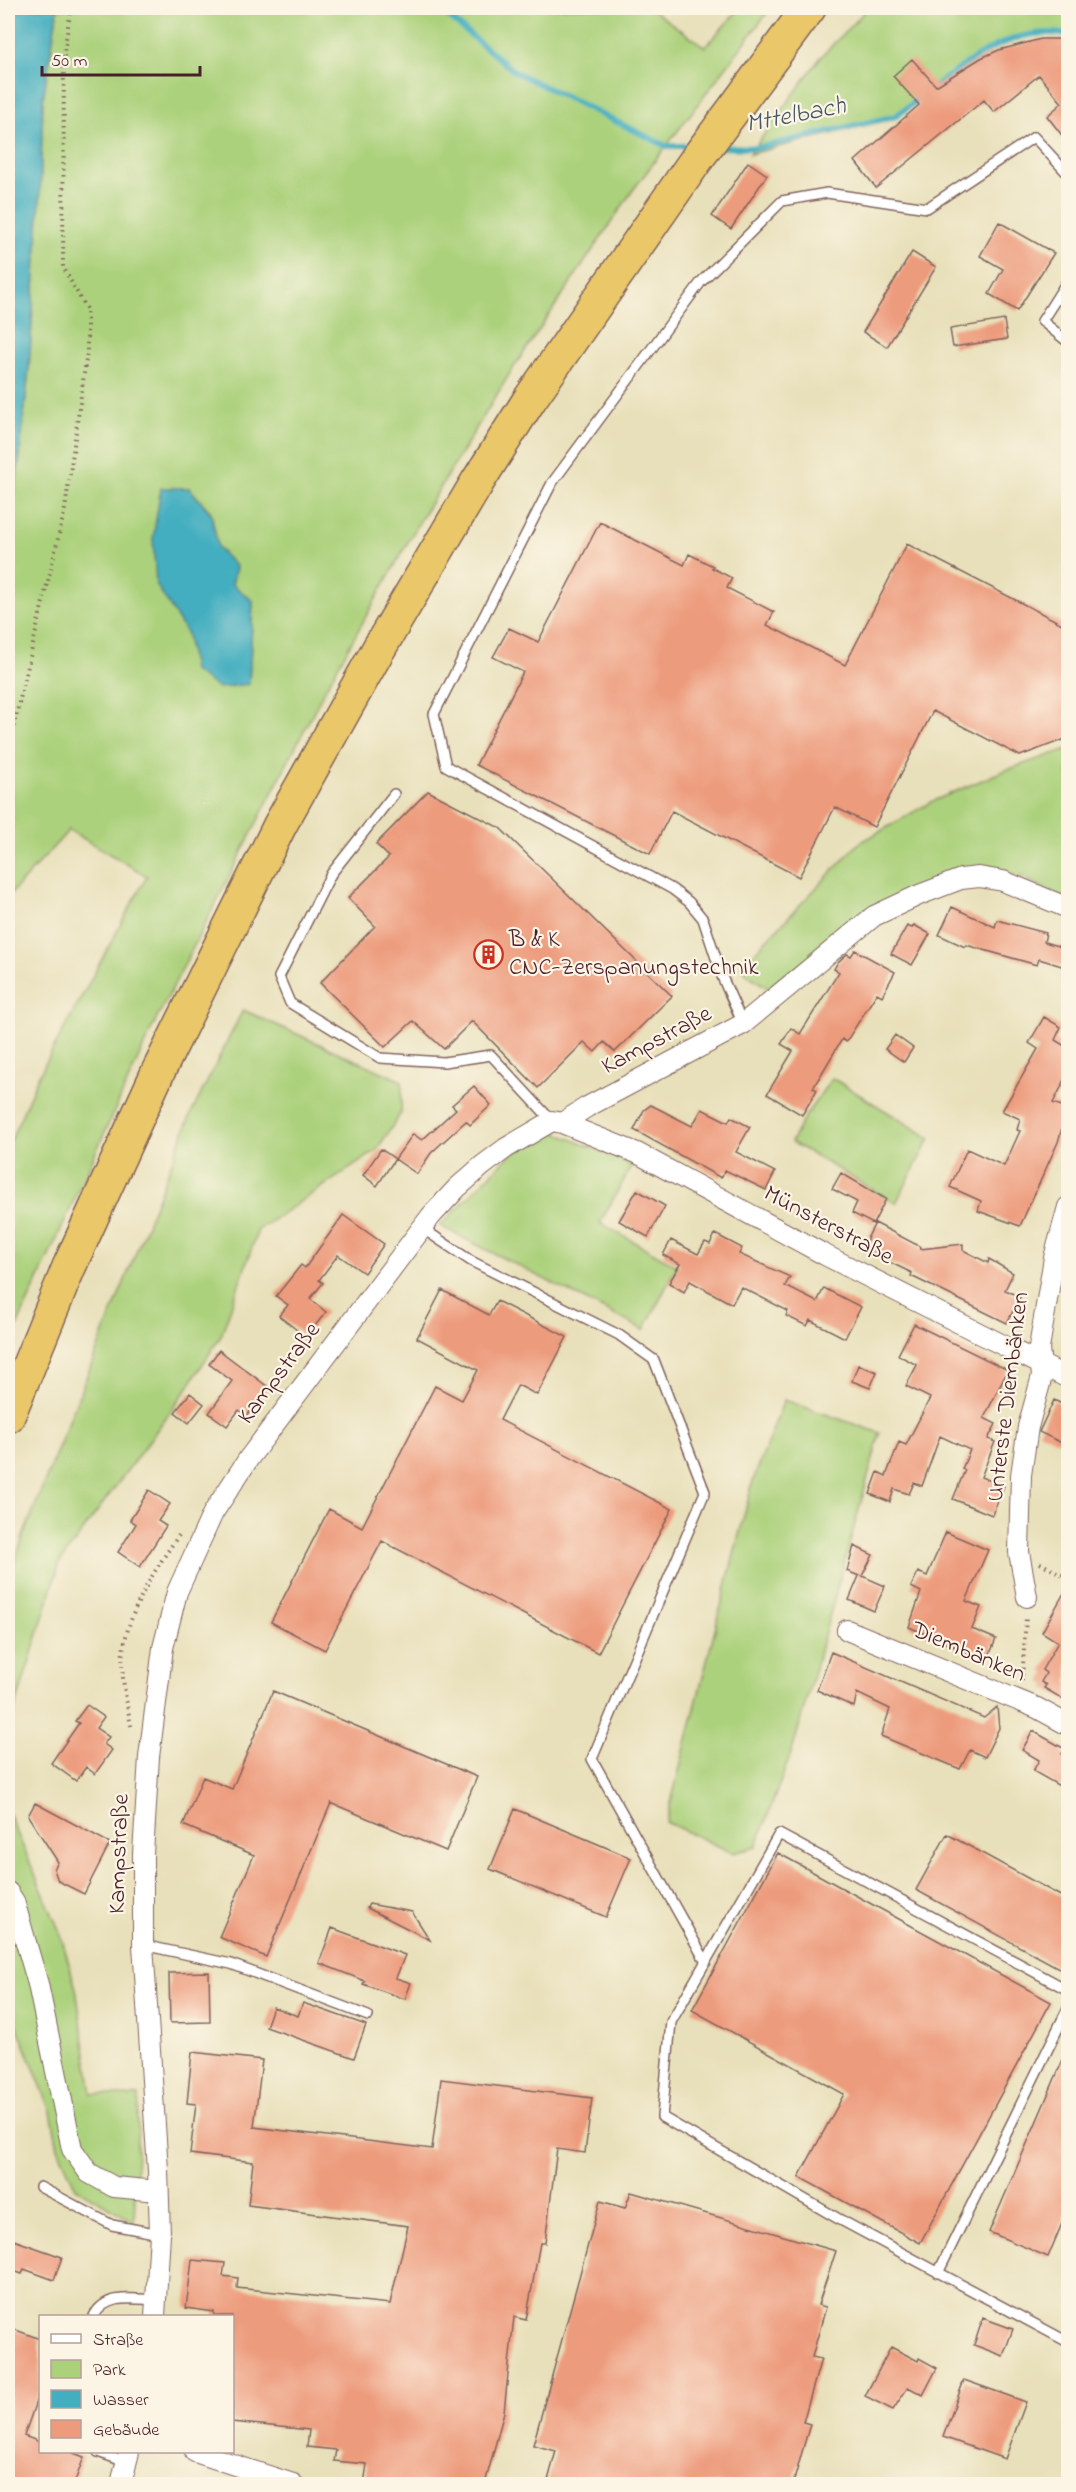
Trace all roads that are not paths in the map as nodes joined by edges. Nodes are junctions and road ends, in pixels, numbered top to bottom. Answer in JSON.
{"nodes":[{"id":1,"x":807,"y":13,"type":"edge"},
{"id":2,"x":1068,"y":174,"type":"edge"},
{"id":3,"x":1068,"y":280,"type":"edge"},
{"id":4,"x":1068,"y":342,"type":"edge"},
{"id":5,"x":394,"y":794,"type":"dead end"},
{"id":6,"x":1068,"y":908,"type":"edge"},
{"id":7,"x":743,"y":1024,"type":"junction"},
{"id":8,"x":557,"y":1122,"type":"junction"},
{"id":9,"x":1068,"y":1207,"type":"edge"},
{"id":10,"x":422,"y":1228,"type":"junction"},
{"id":11,"x":1041,"y":1364,"type":"junction"},
{"id":12,"x":1068,"y":1378,"type":"edge"},
{"id":13,"x":8,"y":1416,"type":"edge"},
{"id":14,"x":1027,"y":1597,"type":"road end"},
{"id":15,"x":847,"y":1630,"type":"dead end"},
{"id":16,"x":1068,"y":1725,"type":"edge"},
{"id":17,"x":8,"y":1892,"type":"edge"},
{"id":18,"x":143,"y":1945,"type":"junction"},
{"id":19,"x":706,"y":1962,"type":"junction"},
{"id":20,"x":1068,"y":1990,"type":"edge"},
{"id":21,"x":1068,"y":2008,"type":"edge"},
{"id":22,"x":368,"y":2016,"type":"dead end"},
{"id":23,"x":40,"y":2187,"type":"dead end"},
{"id":24,"x":158,"y":2191,"type":"junction"},
{"id":25,"x":160,"y":2234,"type":"junction"},
{"id":26,"x":938,"y":2273,"type":"junction"},
{"id":27,"x":156,"y":2308,"type":"edge"},
{"id":28,"x":94,"y":2315,"type":"edge"},
{"id":29,"x":1068,"y":2343,"type":"edge"},
{"id":30,"x":108,"y":2453,"type":"edge"},
{"id":31,"x":201,"y":2453,"type":"edge"},
{"id":32,"x":128,"y":2457,"type":"edge"},
{"id":33,"x":121,"y":2484,"type":"edge"},
{"id":34,"x":293,"y":2484,"type":"edge"}],
"edges":[{"from":1,"to":13,"type":"highway"},
{"from":2,"to":7,"type":"lane"},
{"from":3,"to":4,"type":"lane"},
{"from":5,"to":8,"type":"lane"},
{"from":6,"to":7,"type":"street","name":"Kampstraße"},
{"from":7,"to":8,"type":"street","name":"Kampstraße"},
{"from":8,"to":10,"type":"street","name":"Kampstraße"},
{"from":8,"to":11,"type":"street","name":"Münsterstraße"},
{"from":9,"to":11,"type":"street","name":"Unterste Diembänken"},
{"from":10,"to":18,"type":"street","name":"Kampstraße"},
{"from":10,"to":19,"type":"lane"},
{"from":11,"to":12,"type":"street","name":"Münsterstraße"},
{"from":11,"to":14,"type":"street","name":"Unterste Diembänken"},
{"from":15,"to":16,"type":"street","name":"Diembänken"},
{"from":17,"to":24,"type":"street"},
{"from":18,"to":22,"type":"lane"},
{"from":18,"to":24,"type":"street","name":"Kampstraße"},
{"from":19,"to":20,"type":"lane"},
{"from":19,"to":26,"type":"lane"},
{"from":21,"to":26,"type":"lane"},
{"from":23,"to":25,"type":"lane"},
{"from":24,"to":25,"type":"street","name":"Kampstraße"},
{"from":25,"to":27,"type":"street","name":"Kampstraße"},
{"from":26,"to":29,"type":"lane"},
{"from":27,"to":28,"type":"lane"},
{"from":30,"to":32,"type":"lane"},
{"from":31,"to":34,"type":"street"},
{"from":32,"to":33,"type":"street"}]}
